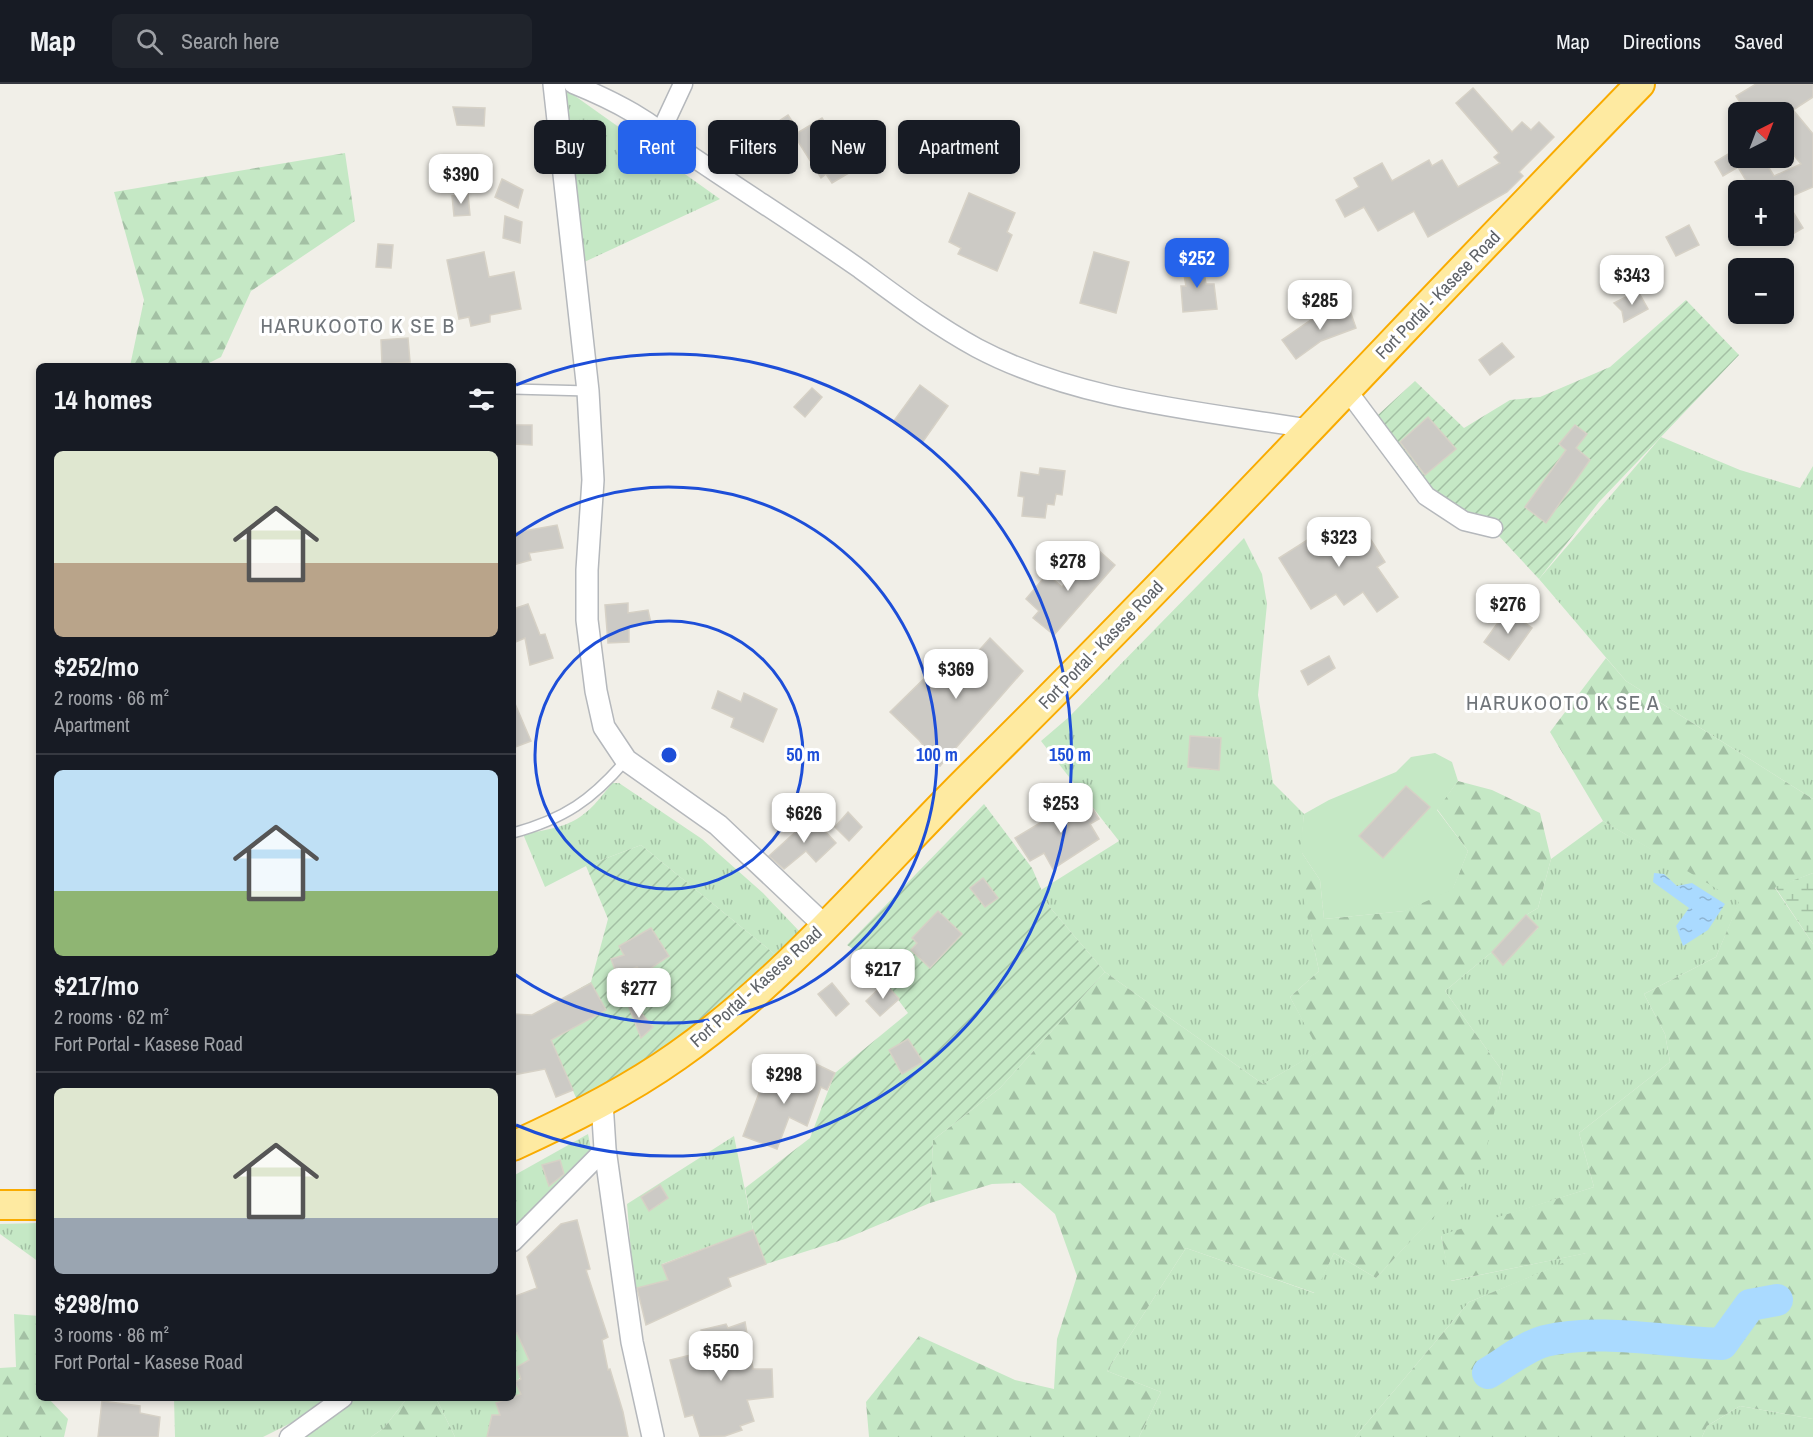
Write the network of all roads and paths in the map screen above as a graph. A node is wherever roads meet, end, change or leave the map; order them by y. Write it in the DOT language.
graph roads {
  1 [pos="554,84"];
  2 [pos="573,84"];
  3 [pos="682,84"];
  4 [pos="1640,84"];
  5 [pos="646,120"];
  6 [pos="666,120"];
  7 [pos="696,159"];
  8 [pos="516,389"];
  9 [pos="1347,390"];
  10 [pos="588,391"];
  11 [pos="1311,429"];
  12 [pos="1493,528"];
  13 [pos="626,760"];
  14 [pos="516,832"];
  15 [pos="825,926"];
  16 [pos="602,1102"];
  17 [pos="516,1145"];
  18 [pos="605,1149"];
  19 [pos="0,1205"];
  20 [pos="36,1205"];
  21 [pos="516,1239"];
  22 [pos="339,1401"];
  23 [pos="289,1437"];
  24 [pos="653,1437"];
  1 -- 10 [label="street"];
  2 -- 5 [label="street"];
  3 -- 6 [label="street"];
  4 -- 9 [label="highway, Fort Portal - Kasese Road"];
  7 -- 11 [label="street"];
  8 -- 10 [label="lane"];
  9 -- 11 [label="highway, Fort Portal - Kasese Road"];
  9 -- 12 [label="street"];
  10 -- 13 [label="street"];
  11 -- 15 [label="highway, Fort Portal - Kasese Road"];
  13 -- 14 [label="lane"];
  13 -- 15 [label="street"];
  15 -- 16 [label="highway, Fort Portal - Kasese Road"];
  16 -- 17 [label="highway, Fort Portal - Kasese Road"];
  16 -- 18 [label="street"];
  18 -- 21 [label="street"];
  18 -- 24 [label="street"];
  19 -- 20 [label="highway"];
  22 -- 23 [label="street"];
}
